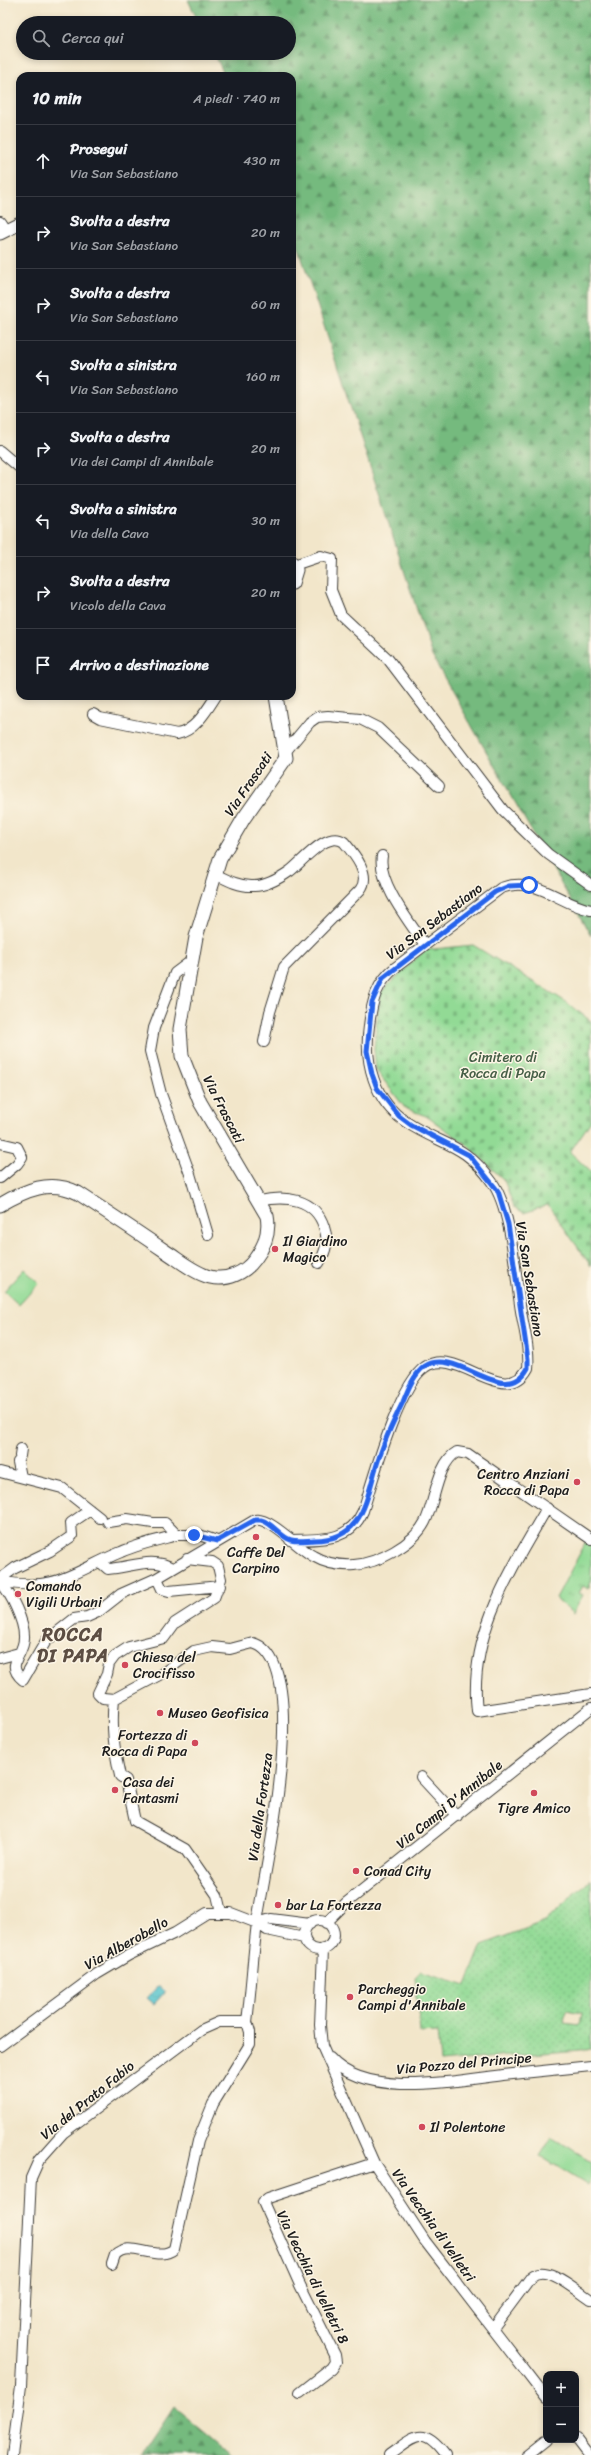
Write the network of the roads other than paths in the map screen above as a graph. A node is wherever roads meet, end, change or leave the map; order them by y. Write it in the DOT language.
graph roads {
  1 [pos="16,224"];
  2 [pos="2,228"];
  3 [pos="0,451"];
  4 [pos="16,465"];
  5 [pos="296,563"];
  6 [pos="213,700"];
  7 [pos="277,700"];
  8 [pos="93,714"];
  9 [pos="286,751"];
  10 [pos="439,786"];
  11 [pos="382,856"];
  12 [pos="216,874"];
  13 [pos="591,885"];
  14 [pos="591,910"];
  15 [pos="425,945"];
  16 [pos="191,961"];
  17 [pos="264,1042"];
  18 [pos="0,1143"];
  19 [pos="0,1178"];
  20 [pos="259,1201"];
  21 [pos="0,1206"];
  22 [pos="208,1235"];
  23 [pos="319,1263"];
  24 [pos="20,1456"];
  25 [pos="0,1472"];
  26 [pos="21,1477"];
  27 [pos="547,1508"];
  28 [pos="90,1510"];
  29 [pos="177,1535"];
  30 [pos="591,1539"];
  31 [pos="290,1540"];
  32 [pos="217,1541"];
  33 [pos="187,1559"];
  34 [pos="100,1562"];
  35 [pos="172,1568"];
  36 [pos="156,1578"];
  37 [pos="0,1580"];
  38 [pos="220,1586"];
  39 [pos="19,1653"];
  40 [pos="0,1658"];
  41 [pos="591,1694"];
  42 [pos="112,1699"];
  43 [pos="591,1708"];
  44 [pos="422,1777"];
  45 [pos="457,1816"];
  46 [pos="221,1912"];
  47 [pos="257,1923"];
  48 [pos="326,1923"];
  49 [pos="310,1924"];
  50 [pos="304,1938"];
  51 [pos="323,1949"];
  52 [pos="247,2022"];
  53 [pos="0,2046"];
  54 [pos="324,2052"];
  55 [pos="591,2066"];
  56 [pos="374,2163"];
  57 [pos="112,2264"];
  58 [pos="591,2300"];
  59 [pos="493,2328"];
  60 [pos="300,2393"];
  61 [pos="543,2394"];
  62 [pos="543,2442"];
  63 [pos="579,2442"];
  64 [pos="12,2455"];
  65 [pos="389,2455"];
  66 [pos="445,2455"];
  67 [pos="527,2455"];
  68 [pos="589,2455"];
  1 -- 2 [label="main road"];
  3 -- 4 [label="street"];
  5 -- 13 [label="street"];
  6 -- 8 [label="street"];
  7 -- 9 [label="main road, Via Frascati"];
  9 -- 10 [label="street"];
  9 -- 12 [label="main road, Via Frascati"];
  11 -- 15 [label="street"];
  12 -- 16 [label="main road, Via Frascati"];
  12 -- 17 [label="street"];
  14 -- 15 [label="street, Via San Sebastiano"];
  15 -- 31 [label="street, Via San Sebastiano"];
  16 -- 20 [label="main road, Via Frascati"];
  16 -- 22 [label="street"];
  18 -- 19 [label="street"];
  20 -- 21 [label="main road, Via Frascati"];
  20 -- 23 [label="street"];
  24 -- 26 [label="street"];
  25 -- 26 [label="street"];
  26 -- 28 [label="street"];
  27 -- 30 [label="street"];
  27 -- 31 [label="street"];
  27 -- 41 [label="street"];
  28 -- 29 [label="street"];
  28 -- 37 [label="street"];
  29 -- 32 [label="street"];
  29 -- 34 [label="street"];
  31 -- 32 [label="street"];
  32 -- 33 [label="street"];
  33 -- 35 [label="street"];
  33 -- 38 [label="street"];
  34 -- 35 [label="street"];
  34 -- 37 [label="street"];
  35 -- 36 [label="street"];
  36 -- 38 [label="street"];
  36 -- 39 [label="street"];
  37 -- 39 [label="street"];
  38 -- 42 [label="street"];
  39 -- 40 [label="street"];
  42 -- 46 [label="street"];
  42 -- 47 [label="street, Via della Fortezza"];
  43 -- 45 [label="street, Via Campi D'Annibale"];
  44 -- 45 [label="street"];
  45 -- 48 [label="street, Via Campi D'Annibale"];
  46 -- 47 [label="street, Via Alberobello"];
  46 -- 53 [label="street, Via Alberobello"];
  47 -- 49 [label="street"];
  47 -- 50 [label="street, Via Alberobello"];
  47 -- 52 [label="street, Via della Fortezza"];
  48 -- 49 [label="street"];
  48 -- 51 [label="street"];
  49 -- 50 [label="street"];
  50 -- 51 [label="street"];
  51 -- 54 [label="street, Via Vecchia di Velletri"];
  52 -- 57 [label="street, Via della Fortezza"];
  52 -- 64 [label="street, Via del Prato Fabio"];
  54 -- 55 [label="street, Via Pozzo del Principe"];
  54 -- 56 [label="street, Via Vecchia di Velletri"];
  56 -- 59 [label="street, Via Vecchia di Velletri"];
  56 -- 60 [label="street, Via Vecchia di Velletri 8"];
  58 -- 59 [label="street"];
  59 -- 61 [label="street, Via Vecchia di Velletri"];
  62 -- 67 [label="street"];
  63 -- 68 [label="street"];
  65 -- 66 [label="street"];
}
